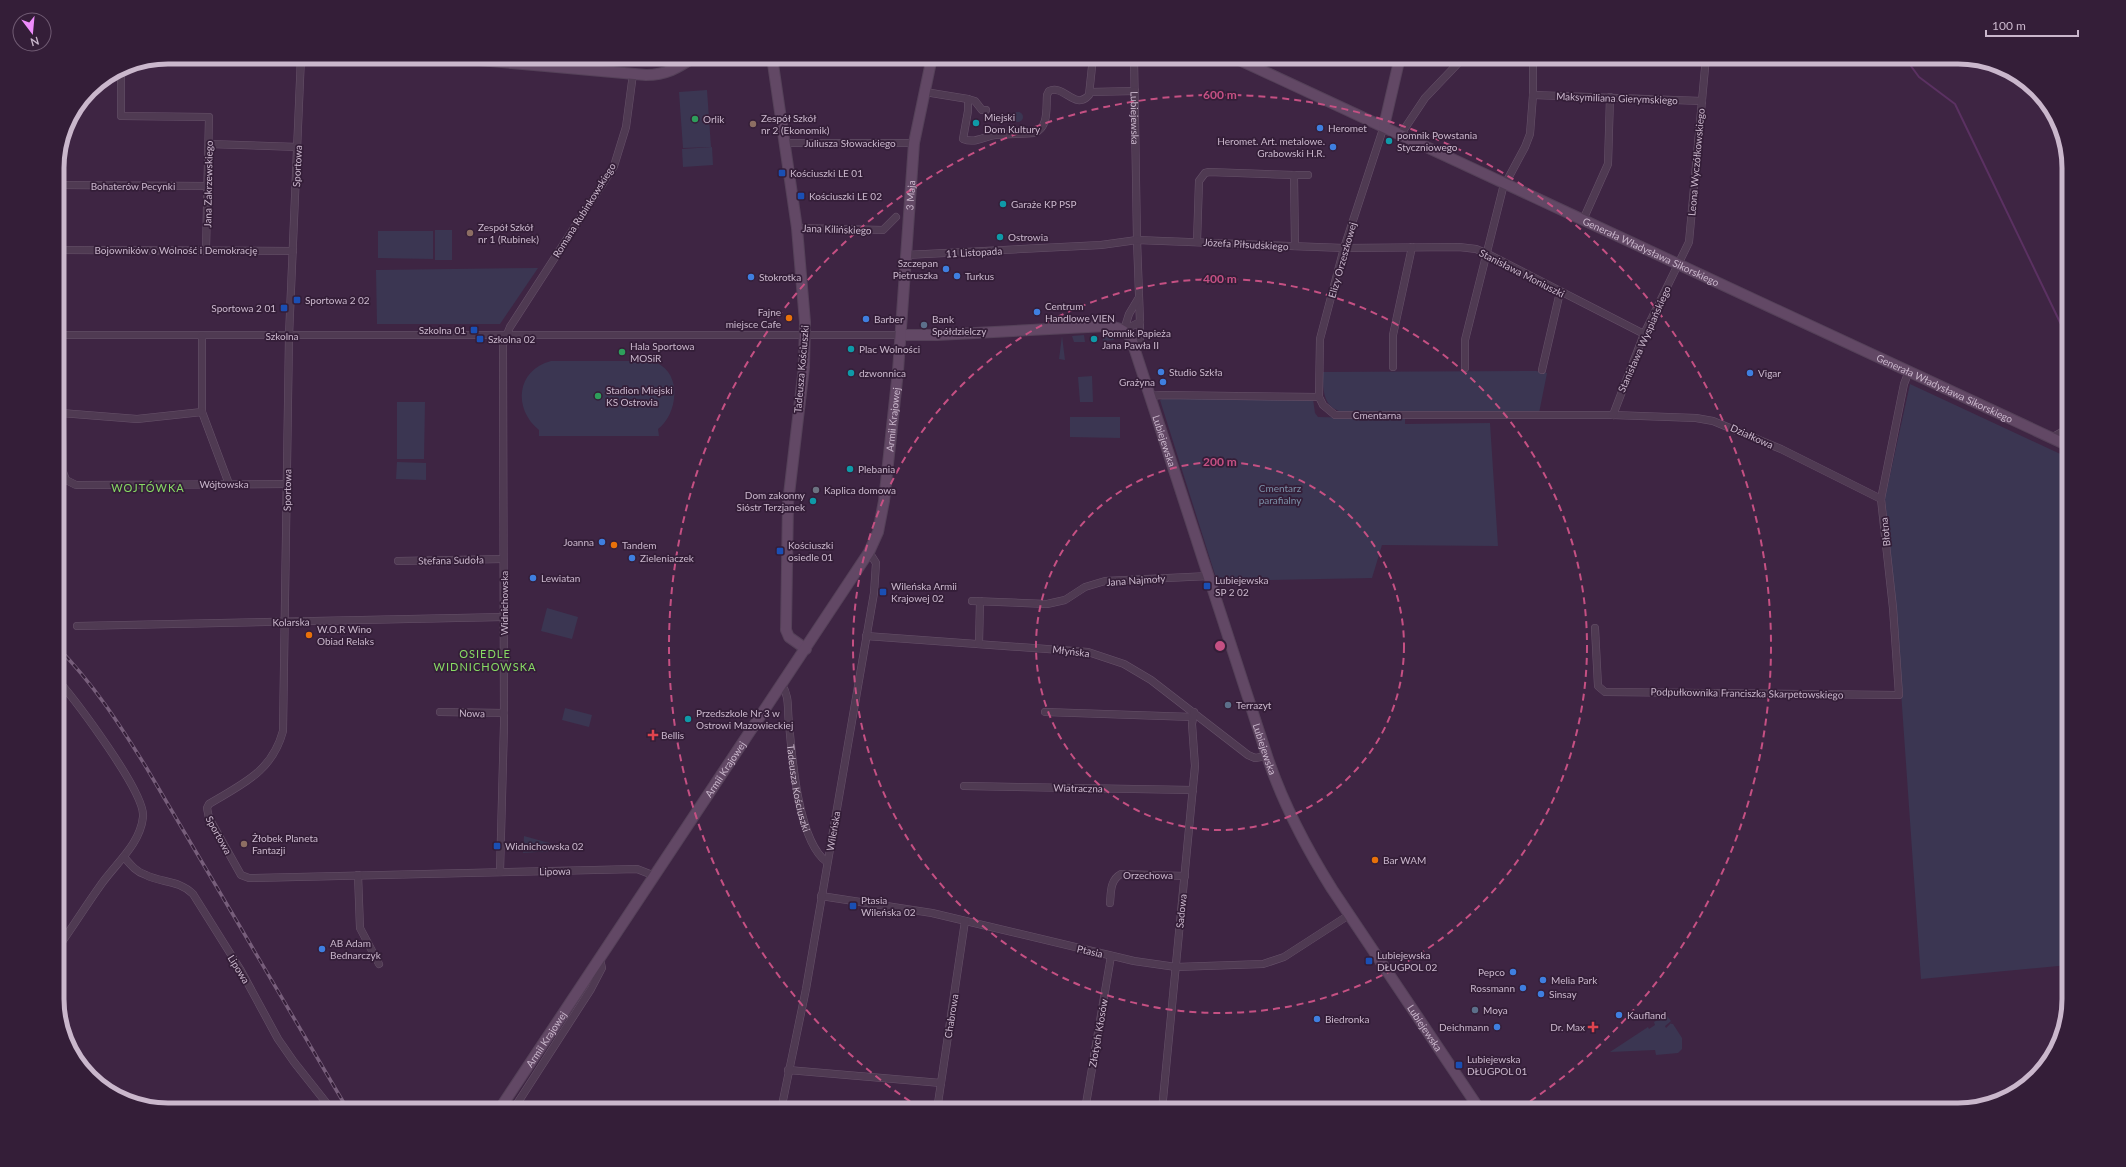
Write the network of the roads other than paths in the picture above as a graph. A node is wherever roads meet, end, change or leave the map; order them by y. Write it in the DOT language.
graph roads {
  1 [pos="301,64"];
  2 [pos="552,64"];
  3 [pos="681,64"];
  4 [pos="773,64"];
  5 [pos="931,64"];
  6 [pos="1092,64"];
  7 [pos="1134,64"];
  8 [pos="1253,64"];
  9 [pos="1395,64"];
  10 [pos="1457,64"];
  11 [pos="1533,64"];
  12 [pos="1705,64"];
  13 [pos="633,74"];
  14 [pos="121,76"];
  15 [pos="1135,91"];
  16 [pos="925,92"];
  17 [pos="1090,92"];
  18 [pos="1533,95"];
  19 [pos="1610,97"];
  20 [pos="968,100"];
  21 [pos="1702,101"];
  22 [pos="986,110"];
  23 [pos="1384,126"];
  24 [pos="1401,134"];
  25 [pos="785,143"];
  26 [pos="914,143"];
  27 [pos="209,144"];
  28 [pos="298,147"];
  29 [pos="1294,175"];
  30 [pos="1308,175"];
  31 [pos="1506,184"];
  32 [pos="64,185"];
  33 [pos="207,186"];
  34 [pos="896,218"];
  35 [pos="1583,220"];
  36 [pos="797,228"];
  37 [pos="1137,240"];
  38 [pos="1197,242"];
  39 [pos="1295,246"];
  40 [pos="1412,247"];
  41 [pos="1344,248"];
  42 [pos="64,250"];
  43 [pos="206,250"];
  44 [pos="293,251"];
  45 [pos="1486,254"];
  46 [pos="906,255"];
  47 [pos="1678,264"];
  48 [pos="1560,292"];
  49 [pos="1138,299"];
  50 [pos="1140,322"];
  51 [pos="1124,330"];
  52 [pos="1644,334"];
  53 [pos="64,335"];
  54 [pos="506,335"];
  55 [pos="806,335"];
  56 [pos="901,335"];
  57 [pos="202,336"];
  58 [pos="289,336"];
  59 [pos="1136,346"];
  60 [pos="1393,367"];
  61 [pos="1464,368"];
  62 [pos="1542,370"];
  63 [pos="1909,371"];
  64 [pos="1150,396"];
  65 [pos="1319,397"];
  66 [pos="202,412"];
  67 [pos="64,413"];
  68 [pos="1613,415"];
  69 [pos="2062,430"];
  70 [pos="2050,438"];
  71 [pos="2062,443"];
  72 [pos="64,475"];
  73 [pos="229,484"];
  74 [pos="287,484"];
  75 [pos="1881,498"];
  76 [pos="869,552"];
  77 [pos="503,559"];
  78 [pos="398,561"];
  79 [pos="1209,576"];
  80 [pos="972,601"];
  81 [pos="980,601"];
  82 [pos="504,617"];
  83 [pos="285,622"];
  84 [pos="77,626"];
  85 [pos="1594,628"];
  86 [pos="866,636"];
  87 [pos="979,644"];
  88 [pos="806,649"];
  89 [pos="782,685"];
  90 [pos="64,687"];
  91 [pos="1899,695"];
  92 [pos="440,712"];
  93 [pos="1045,712"];
  94 [pos="504,713"];
  95 [pos="1193,714"];
  96 [pos="1267,756"];
  97 [pos="964,786"];
  98 [pos="1193,790"];
  99 [pos="124,857"];
  100 [pos="827,862"];
  101 [pos="500,872"];
  102 [pos="358,876"];
  103 [pos="655,876"];
  104 [pos="1185,876"];
  105 [pos="244,877"];
  106 [pos="821,896"];
  107 [pos="1110,903"];
  108 [pos="1349,915"];
  109 [pos="965,921"];
  110 [pos="64,939"];
  111 [pos="1111,956"];
  112 [pos="600,959"];
  113 [pos="380,964"];
  114 [pos="1176,967"];
  115 [pos="788,1070"];
  116 [pos="941,1083"];
  117 [pos="327,1103"];
  118 [pos="504,1103"];
  119 [pos="518,1103"];
  120 [pos="782,1103"];
  121 [pos="938,1103"];
  122 [pos="1086,1103"];
  123 [pos="1163,1103"];
  124 [pos="1475,1103"];
  1 -- 28 [label="street, Sportowa"];
  2 -- 13 [label="main road"];
  3 -- 13 [label="main road"];
  4 -- 25 [label="main road, Tadeusza Kościuszki"];
  5 -- 16 [label="main road, 3 Maja"];
  6 -- 17 [label="street"];
  7 -- 15 [label="street, Lubiejewska"];
  8 -- 23 [label="main road, Generała Władysława Sikorskiego"];
  9 -- 23 [label="main road"];
  10 -- 24 [label="street"];
  11 -- 18 [label="street"];
  12 -- 21 [label="street, Leona Wyczółkowskiego"];
  13 -- 54 [label="street, Romana Rubinkowskiego"];
  14 -- 27 [label="street, Jana Zakrzewskiego"];
  15 -- 17 [label="street"];
  15 -- 37 [label="street, Lubiejewska"];
  16 -- 20 [label="street"];
  16 -- 26 [label="main road, 3 Maja"];
  17 -- 20 [label="street"];
  18 -- 19 [label="street, Maksymiliana Gierymskiego"];
  18 -- 31 [label="street"];
  19 -- 21 [label="street, Maksymiliana Gierymskiego"];
  19 -- 35 [label="street"];
  20 -- 22 [label="street"];
  21 -- 47 [label="street, Leona Wyczółkowskiego"];
  23 -- 24 [label="main road, Generała Władysława Sikorskiego"];
  23 -- 41 [label="street, Elizy Orzeszkowej"];
  24 -- 31 [label="main road, Generała Władysława Sikorskiego"];
  25 -- 26 [label="street, Juliusza Słowackiego"];
  25 -- 36 [label="main road, Tadeusza Kościuszki"];
  26 -- 46 [label="main road, 3 Maja"];
  27 -- 28 [label="street"];
  27 -- 33 [label="street, Jana Zakrzewskiego"];
  28 -- 44 [label="street, Sportowa"];
  29 -- 30 [label="street"];
  29 -- 38 [label="street, Józefa Piłsudskiego"];
  29 -- 39 [label="street, Józefa Piłsudskiego"];
  31 -- 35 [label="main road, Generała Władysława Sikorskiego"];
  31 -- 45 [label="street"];
  32 -- 33 [label="street, Bohaterów Pecynki"];
  33 -- 43 [label="street, Jana Zakrzewskiego"];
  34 -- 36 [label="street, Jana Kilińskiego"];
  35 -- 47 [label="main road, Generała Władysława Sikorskiego"];
  36 -- 55 [label="main road, Tadeusza Kościuszki"];
  37 -- 38 [label="street, Józefa Piłsudskiego"];
  37 -- 46 [label="street, 11 Listopada"];
  37 -- 49 [label="street, Lubiejewska"];
  38 -- 39 [label="street, Józefa Piłsudskiego"];
  39 -- 41 [label="street, Józefa Piłsudskiego"];
  40 -- 41 [label="street, Stanisława Moniuszki"];
  40 -- 45 [label="street, Stanisława Moniuszki"];
  40 -- 60 [label="street"];
  41 -- 65 [label="street, Elizy Orzeszkowej"];
  42 -- 43 [label="street, Bojowników o Wolność i Demokrację"];
  43 -- 44 [label="street, Bojowników o Wolność i Demokrację"];
  44 -- 58 [label="street, Sportowa"];
  45 -- 48 [label="street, Stanisława Moniuszki"];
  45 -- 61 [label="street"];
  46 -- 56 [label="main road, 3 Maja"];
  47 -- 52 [label="street, Stanisława Wyspiańskiego"];
  47 -- 63 [label="main road, Generała Władysława Sikorskiego"];
  48 -- 52 [label="street, Stanisława Moniuszki"];
  48 -- 62 [label="street"];
  49 -- 50 [label="street, Lubiejewska"];
  49 -- 51 [label="street"];
  50 -- 51 [label="street"];
  50 -- 59 [label="street, Lubiejewska"];
  51 -- 56 [label="main road"];
  51 -- 59 [label="main road, Lubiejewska"];
  52 -- 68 [label="street, Stanisława Wyspiańskiego"];
  53 -- 57 [label="street, Szkolna"];
  54 -- 55 [label="street, Szkolna"];
  54 -- 58 [label="street, Szkolna"];
  54 -- 77 [label="street, Widnichowska"];
  55 -- 56 [label="street, Szkolna"];
  55 -- 88 [label="main road, Tadeusza Kościuszki"];
  56 -- 76 [label="main road, Armii Krajowej"];
  57 -- 58 [label="street, Szkolna"];
  57 -- 66 [label="street"];
  58 -- 74 [label="street, Sportowa"];
  59 -- 64 [label="main road, Lubiejewska"];
  63 -- 70 [label="main road, Generała Władysława Sikorskiego"];
  63 -- 75 [label="street, Błotna"];
  64 -- 65 [label="street"];
  64 -- 79 [label="main road, Lubiejewska"];
  65 -- 68 [label="street, Cmentarna"];
  66 -- 67 [label="street"];
  66 -- 73 [label="street"];
  68 -- 75 [label="street, Działkowa"];
  69 -- 70 [label="street"];
  70 -- 71 [label="main road, Generała Władysława Sikorskiego"];
  72 -- 73 [label="street, Wójtowska"];
  73 -- 74 [label="street, Wójtowska"];
  74 -- 83 [label="street, Sportowa"];
  75 -- 91 [label="street, Błotna"];
  76 -- 86 [label="street, Wileńska"];
  76 -- 88 [label="main road, Armii Krajowej"];
  77 -- 78 [label="street, Stefana Sudoła"];
  77 -- 82 [label="street, Widnichowska"];
  79 -- 81 [label="street, Jana Najmoły"];
  79 -- 96 [label="main road, Lubiejewska"];
  80 -- 81 [label="street, Jana Najmoły"];
  81 -- 87 [label="street"];
  82 -- 83 [label="street, Kolarska"];
  82 -- 94 [label="street, Widnichowska"];
  83 -- 84 [label="street, Kolarska"];
  83 -- 105 [label="street, Sportowa"];
  85 -- 91 [label="street, Podpułkownika Franciszka Skarpetowskiego"];
  86 -- 87 [label="street, Młyńska"];
  86 -- 100 [label="street, Wileńska"];
  87 -- 95 [label="street, Młyńska"];
  88 -- 89 [label="main road, Armii Krajowej"];
  89 -- 100 [label="street, Tadeusza Kościuszki"];
  89 -- 103 [label="main road, Armii Krajowej"];
  90 -- 99 [label="street"];
  92 -- 94 [label="street, Nowa"];
  93 -- 95 [label="street"];
  94 -- 101 [label="street, Widnichowska"];
  95 -- 96 [label="street, Młyńska"];
  95 -- 98 [label="street, Sadowa"];
  96 -- 108 [label="main road, Lubiejewska"];
  97 -- 98 [label="street, Wiatraczna"];
  98 -- 104 [label="street, Sadowa"];
  99 -- 110 [label="street"];
  99 -- 117 [label="street, Lipowa"];
  100 -- 106 [label="street, Wileńska"];
  101 -- 102 [label="street, Lipowa"];
  101 -- 103 [label="street, Lipowa"];
  102 -- 105 [label="street, Lipowa"];
  102 -- 113 [label="street"];
  103 -- 112 [label="main road, Armii Krajowej"];
  104 -- 107 [label="street, Orzechowa"];
  104 -- 114 [label="street, Sadowa"];
  106 -- 109 [label="street, Ptasia"];
  106 -- 115 [label="street, Wileńska"];
  108 -- 114 [label="street, Ptasia"];
  108 -- 124 [label="main road, Lubiejewska"];
  109 -- 111 [label="street, Ptasia"];
  109 -- 116 [label="street, Chabrowa"];
  111 -- 114 [label="street, Ptasia"];
  111 -- 122 [label="street, Złotych Kłosów"];
  112 -- 118 [label="main road, Armii Krajowej"];
  112 -- 119 [label="street"];
  114 -- 123 [label="street, Sadowa"];
  115 -- 116 [label="street"];
  115 -- 120 [label="street, Wileńska"];
  116 -- 121 [label="street, Chabrowa"];
}
